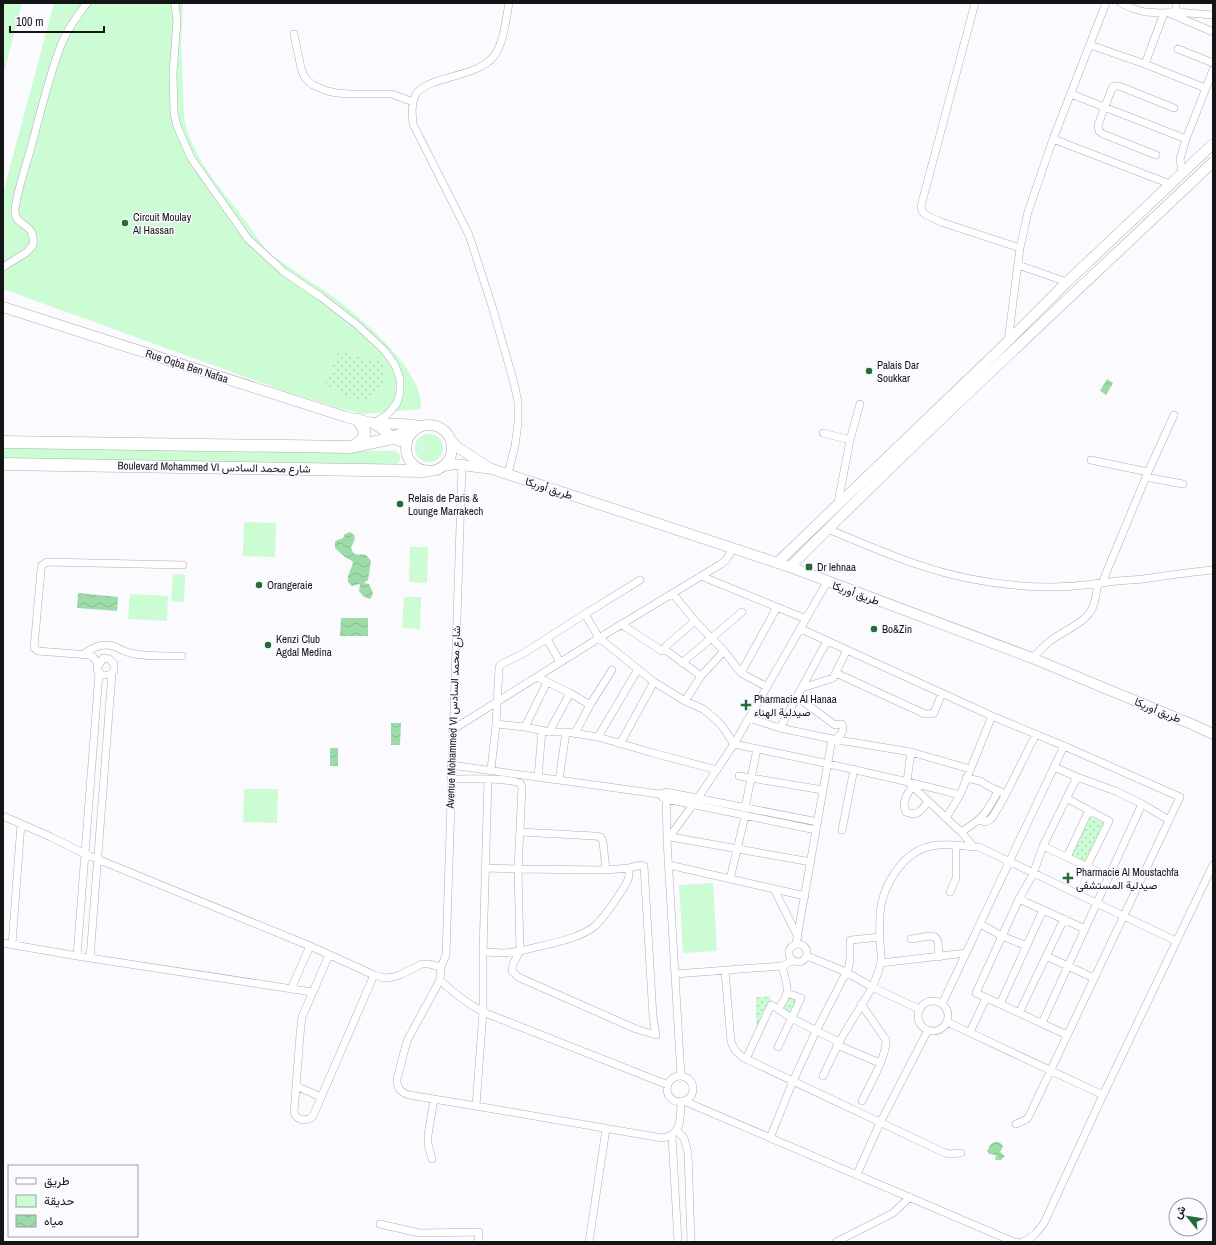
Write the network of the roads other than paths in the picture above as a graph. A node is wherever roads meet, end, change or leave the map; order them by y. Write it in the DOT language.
graph roads {
  1 [pos="87,3"];
  2 [pos="175,3"];
  3 [pos="509,3"];
  4 [pos="975,3"];
  5 [pos="1106,3"];
  6 [pos="1121,3"];
  7 [pos="1176,3"];
  8 [pos="1169,13"];
  9 [pos="1213,16"];
  10 [pos="1213,32"];
  11 [pos="294,34"];
  12 [pos="1090,45"];
  13 [pos="1178,49"];
  14 [pos="1213,63"];
  15 [pos="1145,64"];
  16 [pos="1213,70"];
  17 [pos="1205,88"];
  18 [pos="1071,94"];
  19 [pos="413,102"];
  20 [pos="1105,108"];
  21 [pos="1174,108"];
  22 [pos="1053,139"];
  23 [pos="1186,139"];
  24 [pos="1213,144"];
  25 [pos="1156,155"];
  26 [pos="1213,162"];
  27 [pos="1182,173"];
  28 [pos="1170,184"];
  29 [pos="1020,248"];
  30 [pos="1018,265"];
  31 [pos="3,267"];
  32 [pos="1067,282"];
  33 [pos="3,307"];
  34 [pos="1008,342"];
  35 [pos="1015,350"];
  36 [pos="997,352"];
  37 [pos="1004,360"];
  38 [pos="860,404"];
  39 [pos="1174,415"];
  40 [pos="358,420"];
  41 [pos="372,423"];
  42 [pos="418,428"];
  43 [pos="823,433"];
  44 [pos="394,437"];
  45 [pos="450,438"];
  46 [pos="850,440"];
  47 [pos="3,442"];
  48 [pos="406,446"];
  49 [pos="351,447"];
  50 [pos="1091,460"];
  51 [pos="3,464"];
  52 [pos="462,465"];
  53 [pos="443,466"];
  54 [pos="492,469"];
  55 [pos="424,470"];
  56 [pos="508,474"];
  57 [pos="1147,474"];
  58 [pos="1183,484"];
  59 [pos="838,503"];
  60 [pos="828,528"];
  61 [pos="733,548"];
  62 [pos="777,563"];
  63 [pos="183,565"];
  64 [pos="790,567"];
  65 [pos="1213,570"];
  66 [pos="701,576"];
  67 [pos="640,580"];
  68 [pos="828,582"];
  69 [pos="1100,583"];
  70 [pos="673,594"];
  71 [pos="776,607"];
  72 [pos="742,612"];
  73 [pos="585,614"];
  74 [pos="806,619"];
  75 [pos="695,621"];
  76 [pos="621,624"];
  77 [pos="801,629"];
  78 [pos="711,637"];
  79 [pos="599,638"];
  80 [pos="547,639"];
  81 [pos="827,641"];
  82 [pos="122,649"];
  83 [pos="847,650"];
  84 [pos="662,651"];
  85 [pos="724,651"];
  86 [pos="84,654"];
  87 [pos="182,656"];
  88 [pos="1032,658"];
  89 [pos="112,661"];
  90 [pos="560,662"];
  91 [pos="682,663"];
  92 [pos="99,665"];
  93 [pos="638,669"];
  94 [pos="612,670"];
  95 [pos="99,673"];
  96 [pos="112,673"];
  97 [pos="741,673"];
  98 [pos="836,673"];
  99 [pos="701,676"];
  100 [pos="537,677"];
  101 [pos="547,682"];
  102 [pos="654,682"];
  103 [pos="767,687"];
  104 [pos="802,688"];
  105 [pos="570,693"];
  106 [pos="942,693"];
  107 [pos="796,698"];
  108 [pos="685,701"];
  109 [pos="497,702"];
  110 [pos="590,705"];
  111 [pos="992,716"];
  112 [pos="749,718"];
  113 [pos="496,724"];
  114 [pos="525,727"];
  115 [pos="780,728"];
  116 [pos="452,730"];
  117 [pos="546,731"];
  118 [pos="566,732"];
  119 [pos="575,733"];
  120 [pos="1036,734"];
  121 [pos="1213,734"];
  122 [pos="598,737"];
  123 [pos="835,739"];
  124 [pos="620,744"];
  125 [pos="734,744"];
  126 [pos="1064,746"];
  127 [pos="757,749"];
  128 [pos="93,751"];
  129 [pos="106,752"];
  130 [pos="911,752"];
  131 [pos="828,763"];
  132 [pos="451,765"];
  133 [pos="1054,766"];
  134 [pos="854,769"];
  135 [pos="970,769"];
  136 [pos="491,770"];
  137 [pos="717,770"];
  138 [pos="739,776"];
  139 [pos="538,777"];
  140 [pos="1077,777"];
  141 [pos="751,778"];
  142 [pos="966,778"];
  143 [pos="451,779"];
  144 [pos="488,779"];
  145 [pos="559,780"];
  146 [pos="910,783"];
  147 [pos="823,790"];
  148 [pos="996,790"];
  149 [pos="1006,794"];
  150 [pos="663,795"];
  151 [pos="960,795"];
  152 [pos="698,798"];
  153 [pos="1066,798"];
  154 [pos="928,801"];
  155 [pos="1142,804"];
  156 [pos="693,805"];
  157 [pos="1089,810"];
  158 [pos="745,812"];
  159 [pos="3,816"];
  160 [pos="946,818"];
  161 [pos="979,820"];
  162 [pos="1169,820"];
  163 [pos="818,822"];
  164 [pos="21,824"];
  165 [pos="816,830"];
  166 [pos="842,830"];
  167 [pos="520,832"];
  168 [pos="961,832"];
  169 [pos="669,838"];
  170 [pos="956,846"];
  171 [pos="1043,846"];
  172 [pos="974,847"];
  173 [pos="737,849"];
  174 [pos="85,854"];
  175 [pos="1068,857"];
  176 [pos="97,859"];
  177 [pos="811,862"];
  178 [pos="1009,862"];
  179 [pos="669,865"];
  180 [pos="1213,865"];
  181 [pos="1087,866"];
  182 [pos="486,868"];
  183 [pos="629,868"];
  184 [pos="518,870"];
  185 [pos="606,870"];
  186 [pos="1033,874"];
  187 [pos="1109,877"];
  188 [pos="730,879"];
  189 [pos="774,889"];
  190 [pos="950,892"];
  191 [pos="805,896"];
  192 [pos="1019,899"];
  193 [pos="1097,903"];
  194 [pos="1043,910"];
  195 [pos="1123,916"];
  196 [pos="1064,919"];
  197 [pos="980,924"];
  198 [pos="1085,929"];
  199 [pos="1002,936"];
  200 [pos="880,937"];
  201 [pos="911,939"];
  202 [pos="797,941"];
  203 [pos="1176,941"];
  204 [pos="3,943"];
  205 [pos="12,944"];
  206 [pos="310,946"];
  207 [pos="1027,946"];
  208 [pos="520,951"];
  209 [pos="483,952"];
  210 [pos="966,953"];
  211 [pos="329,955"];
  212 [pos="77,956"];
  213 [pos="807,956"];
  214 [pos="1046,956"];
  215 [pos="939,957"];
  216 [pos="90,958"];
  217 [pos="792,961"];
  218 [pos="881,963"];
  219 [pos="782,966"];
  220 [pos="1068,966"];
  221 [pos="441,967"];
  222 [pos="725,971"];
  223 [pos="846,972"];
  224 [pos="675,974"];
  225 [pos="374,975"];
  226 [pos="1094,978"];
  227 [pos="440,980"];
  228 [pos="872,987"];
  229 [pos="291,989"];
  230 [pos="312,992"];
  231 [pos="787,992"];
  232 [pos="986,998"];
  233 [pos="861,1004"];
  234 [pos="942,1004"];
  235 [pos="1000,1004"];
  236 [pos="778,1009"];
  237 [pos="919,1010"];
  238 [pos="483,1012"];
  239 [pos="1019,1013"];
  240 [pos="791,1018"];
  241 [pos="947,1022"];
  242 [pos="1042,1023"];
  243 [pos="928,1030"];
  244 [pos="816,1031"];
  245 [pos="970,1032"];
  246 [pos="1067,1035"];
  247 [pos="838,1044"];
  248 [pos="778,1047"];
  249 [pos="746,1059"];
  250 [pos="880,1063"];
  251 [pos="1050,1071"];
  252 [pos="681,1076"];
  253 [pos="823,1076"];
  254 [pos="793,1081"];
  255 [pos="668,1085"];
  256 [pos="296,1086"];
  257 [pos="1103,1095"];
  258 [pos="321,1097"];
  259 [pos="434,1099"];
  260 [pos="682,1101"];
  261 [pos="862,1101"];
  262 [pos="476,1106"];
  263 [pos="880,1123"];
  264 [pos="1016,1124"];
  265 [pos="606,1129"];
  266 [pos="674,1133"];
  267 [pos="770,1138"];
  268 [pos="961,1153"];
  269 [pos="432,1158"];
  270 [pos="857,1174"];
  271 [pos="910,1197"];
  272 [pos="380,1224"];
  273 [pos="478,1242"];
  274 [pos="589,1242"];
  275 [pos="678,1242"];
  276 [pos="691,1242"];
  277 [pos="836,1242"];
  278 [pos="1017,1242"];
  279 [pos="1022,1242"];
  1 -- 31 [label="street"];
  2 -- 41 [label="street"];
  3 -- 19 [label="street"];
  4 -- 29 [label="street"];
  5 -- 12 [label="street"];
  6 -- 8 [label="street"];
  7 -- 8 [label="street"];
  8 -- 9 [label="street"];
  8 -- 10 [label="street"];
  8 -- 15 [label="street"];
  11 -- 19 [label="street"];
  12 -- 15 [label="street"];
  12 -- 18 [label="street"];
  13 -- 14 [label="street"];
  15 -- 17 [label="street"];
  16 -- 17 [label="street"];
  17 -- 23 [label="street"];
  18 -- 20 [label="street"];
  18 -- 22 [label="street"];
  19 -- 56 [label="street"];
  20 -- 21 [label="street"];
  20 -- 23 [label="street"];
  20 -- 25 [label="street"];
  22 -- 28 [label="street"];
  22 -- 29 [label="street"];
  23 -- 27 [label="street"];
  24 -- 27 [label="street"];
  26 -- 35 [label="street"];
  27 -- 28 [label="street"];
  28 -- 32 [label="street"];
  29 -- 30 [label="street"];
  30 -- 32 [label="street"];
  30 -- 34 [label="street"];
  32 -- 34 [label="street"];
  33 -- 40 [label="street, Rue Oqba Ben Nafaa"];
  34 -- 35 [label="street"];
  34 -- 36 [label="street"];
  35 -- 37 [label="street"];
  36 -- 37 [label="street"];
  36 -- 59 [label="street"];
  37 -- 60 [label="street"];
  38 -- 46 [label="street"];
  39 -- 57 [label="street"];
  40 -- 41 [label="street, Rue Oqba Ben Nafaa"];
  40 -- 49 [label="main road"];
  41 -- 42 [label="street, Rue Oqba Ben Nafaa"];
  41 -- 44 [label="street, Rue Oqba Ben Nafaa"];
  42 -- 44 [label="main road, Boulevard Mohammed VI شارع محمد السادس"];
  42 -- 45 [label="street"];
  42 -- 48 [label="street"];
  43 -- 46 [label="street"];
  44 -- 48 [label="street, Rue Oqba Ben Nafaa"];
  44 -- 49 [label="main road, Boulevard Mohammed VI شارع محمد السادس"];
  45 -- 53 [label="street"];
  45 -- 54 [label="street, طريق أوريكا"];
  46 -- 59 [label="street"];
  47 -- 49 [label="main road, Boulevard Mohammed VI شارع محمد السادس"];
  48 -- 55 [label="street"];
  50 -- 57 [label="street"];
  51 -- 55 [label="main road, Boulevard Mohammed VI شارع محمد السادس"];
  52 -- 53 [label="street, طريق أوريكا"];
  52 -- 54 [label="street, طريق أوريكا"];
  52 -- 116 [label="street, Avenue Mohammed VI شارع محمد السادس"];
  53 -- 55 [label="street"];
  54 -- 56 [label="street, طريق أوريكا"];
  56 -- 61 [label="street, طريق أوريكا"];
  57 -- 58 [label="street"];
  57 -- 69 [label="street"];
  59 -- 62 [label="street"];
  60 -- 64 [label="street"];
  60 -- 69 [label="street"];
  61 -- 62 [label="street, طريق أوريكا"];
  61 -- 66 [label="street"];
  62 -- 64 [label="street, طريق أوريكا"];
  63 -- 86 [label="street"];
  64 -- 68 [label="street, طريق أوريكا"];
  65 -- 69 [label="street"];
  66 -- 70 [label="street"];
  66 -- 71 [label="street"];
  67 -- 73 [label="street"];
  68 -- 74 [label="street"];
  68 -- 88 [label="street, طريق أوريكا"];
  69 -- 88 [label="street"];
  70 -- 75 [label="street"];
  70 -- 76 [label="street"];
  71 -- 74 [label="street"];
  71 -- 97 [label="street"];
  72 -- 78 [label="street"];
  73 -- 79 [label="street"];
  73 -- 80 [label="street"];
  74 -- 77 [label="street"];
  75 -- 78 [label="street"];
  75 -- 84 [label="street"];
  76 -- 79 [label="street"];
  76 -- 84 [label="street"];
  77 -- 81 [label="street"];
  77 -- 103 [label="street"];
  78 -- 85 [label="street"];
  78 -- 91 [label="street"];
  79 -- 90 [label="street"];
  79 -- 93 [label="street"];
  80 -- 90 [label="street"];
  80 -- 109 [label="street"];
  81 -- 83 [label="street"];
  81 -- 104 [label="street"];
  82 -- 86 [label="street"];
  82 -- 87 [label="street"];
  82 -- 89 [label="street"];
  83 -- 98 [label="street"];
  83 -- 106 [label="street"];
  84 -- 91 [label="street"];
  85 -- 97 [label="street"];
  85 -- 99 [label="street"];
  86 -- 92 [label="street"];
  88 -- 121 [label="street, طريق أوريكا"];
  89 -- 92 [label="street"];
  89 -- 96 [label="street"];
  90 -- 100 [label="street"];
  91 -- 99 [label="street"];
  92 -- 95 [label="street"];
  93 -- 102 [label="street"];
  93 -- 122 [label="street"];
  94 -- 110 [label="street"];
  95 -- 96 [label="street"];
  95 -- 128 [label="street"];
  96 -- 129 [label="street"];
  97 -- 103 [label="street"];
  98 -- 104 [label="street"];
  98 -- 106 [label="street"];
  99 -- 108 [label="street"];
  100 -- 101 [label="street"];
  100 -- 109 [label="street"];
  101 -- 105 [label="street"];
  101 -- 114 [label="street"];
  102 -- 108 [label="street"];
  102 -- 124 [label="street"];
  103 -- 112 [label="street"];
  104 -- 107 [label="street"];
  105 -- 110 [label="street"];
  105 -- 117 [label="street"];
  106 -- 111 [label="street"];
  107 -- 115 [label="street"];
  107 -- 123 [label="street"];
  108 -- 125 [label="street"];
  109 -- 113 [label="street"];
  109 -- 116 [label="street"];
  110 -- 119 [label="street"];
  111 -- 120 [label="street"];
  111 -- 135 [label="street"];
  112 -- 115 [label="street"];
  112 -- 125 [label="street"];
  113 -- 114 [label="street"];
  113 -- 136 [label="street"];
  114 -- 117 [label="street"];
  115 -- 123 [label="street"];
  116 -- 132 [label="street, Avenue Mohammed VI شارع محمد السادس"];
  117 -- 118 [label="street"];
  117 -- 139 [label="street"];
  118 -- 119 [label="street"];
  118 -- 145 [label="street"];
  119 -- 122 [label="street"];
  120 -- 126 [label="street"];
  120 -- 149 [label="street"];
  122 -- 124 [label="street"];
  123 -- 130 [label="street"];
  123 -- 131 [label="street"];
  124 -- 137 [label="street"];
  125 -- 127 [label="street"];
  125 -- 137 [label="street"];
  126 -- 133 [label="street"];
  126 -- 162 [label="street"];
  127 -- 131 [label="street"];
  127 -- 141 [label="street"];
  128 -- 129 [label="street"];
  128 -- 174 [label="street"];
  129 -- 176 [label="street"];
  130 -- 135 [label="street"];
  130 -- 146 [label="street"];
  131 -- 134 [label="street"];
  131 -- 147 [label="street"];
  132 -- 136 [label="street"];
  132 -- 143 [label="street, Avenue Mohammed VI شارع محمد السادس"];
  133 -- 140 [label="street"];
  133 -- 178 [label="street"];
  134 -- 146 [label="street"];
  134 -- 166 [label="street"];
  135 -- 142 [label="street"];
  136 -- 139 [label="street"];
  137 -- 152 [label="street"];
  138 -- 141 [label="street"];
  139 -- 145 [label="street"];
  140 -- 153 [label="street"];
  140 -- 155 [label="street"];
  141 -- 147 [label="street"];
  141 -- 158 [label="street"];
  142 -- 148 [label="street"];
  142 -- 151 [label="street"];
  143 -- 144 [label="street"];
  143 -- 221 [label="street, Avenue Mohammed VI شارع محمد السادس"];
  144 -- 167 [label="street"];
  144 -- 182 [label="street"];
  145 -- 150 [label="street"];
  146 -- 151 [label="street"];
  146 -- 154 [label="street"];
  146 -- 154 [label="street"];
  147 -- 163 [label="street"];
  148 -- 149 [label="street"];
  148 -- 161 [label="street"];
  149 -- 161 [label="street"];
  150 -- 152 [label="street"];
  150 -- 156 [label="street"];
  150 -- 169 [label="street"];
  151 -- 160 [label="street"];
  152 -- 156 [label="street"];
  152 -- 158 [label="street"];
  153 -- 157 [label="street"];
  153 -- 171 [label="street"];
  154 -- 160 [label="street"];
  155 -- 162 [label="street"];
  155 -- 187 [label="street"];
  156 -- 158 [label="street"];
  156 -- 169 [label="street"];
  157 -- 175 [label="street"];
  157 -- 181 [label="street"];
  158 -- 163 [label="street"];
  158 -- 165 [label="street"];
  158 -- 173 [label="street"];
  159 -- 164 [label="street"];
  160 -- 168 [label="street"];
  161 -- 168 [label="street"];
  162 -- 195 [label="street"];
  163 -- 165 [label="street"];
  164 -- 174 [label="street"];
  164 -- 205 [label="street"];
  165 -- 177 [label="street"];
  167 -- 184 [label="street"];
  167 -- 185 [label="street"];
  168 -- 172 [label="street"];
  169 -- 173 [label="street"];
  169 -- 179 [label="street"];
  170 -- 172 [label="street"];
  170 -- 190 [label="street"];
  170 -- 200 [label="street"];
  171 -- 175 [label="street"];
  171 -- 186 [label="street"];
  172 -- 178 [label="street"];
  173 -- 177 [label="street"];
  173 -- 188 [label="street"];
  174 -- 176 [label="street"];
  174 -- 212 [label="street"];
  175 -- 181 [label="street"];
  176 -- 206 [label="street"];
  176 -- 216 [label="street"];
  177 -- 191 [label="street"];
  178 -- 186 [label="street"];
  178 -- 197 [label="street"];
  179 -- 188 [label="street"];
  179 -- 224 [label="street"];
  180 -- 203 [label="street"];
  181 -- 187 [label="street"];
  182 -- 184 [label="street"];
  182 -- 209 [label="street"];
  183 -- 185 [label="street"];
  183 -- 208 [label="street"];
  183 -- 208 [label="street"];
  184 -- 185 [label="street"];
  184 -- 208 [label="street"];
  186 -- 192 [label="street"];
  186 -- 193 [label="street"];
  187 -- 193 [label="street"];
  188 -- 189 [label="street"];
  189 -- 191 [label="street"];
  189 -- 202 [label="street"];
  191 -- 202 [label="street"];
  192 -- 194 [label="street"];
  192 -- 199 [label="street"];
  193 -- 195 [label="street"];
  193 -- 198 [label="street"];
  194 -- 196 [label="street"];
  194 -- 207 [label="street"];
  195 -- 203 [label="street"];
  195 -- 226 [label="street"];
  196 -- 198 [label="street"];
  196 -- 214 [label="street"];
  197 -- 199 [label="street"];
  197 -- 210 [label="street"];
  198 -- 220 [label="street"];
  199 -- 207 [label="street"];
  199 -- 232 [label="street"];
  200 -- 218 [label="street"];
  200 -- 223 [label="street"];
  201 -- 215 [label="street"];
  202 -- 213 [label="street"];
  202 -- 217 [label="street"];
  203 -- 257 [label="street"];
  204 -- 205 [label="street"];
  205 -- 212 [label="street"];
  206 -- 211 [label="street"];
  206 -- 229 [label="street"];
  207 -- 235 [label="street"];
  208 -- 209 [label="street"];
  209 -- 238 [label="street"];
  210 -- 215 [label="street"];
  210 -- 234 [label="street"];
  211 -- 225 [label="street"];
  211 -- 230 [label="street"];
  212 -- 216 [label="street"];
  213 -- 217 [label="street"];
  213 -- 223 [label="street"];
  214 -- 220 [label="street"];
  214 -- 239 [label="street"];
  215 -- 218 [label="street"];
  216 -- 229 [label="street"];
  217 -- 219 [label="street"];
  218 -- 228 [label="street"];
  219 -- 222 [label="street"];
  219 -- 231 [label="street"];
  220 -- 226 [label="street"];
  220 -- 242 [label="street"];
  221 -- 225 [label="street"];
  221 -- 227 [label="street, Avenue Mohammed VI شارع محمد السادس"];
  222 -- 224 [label="street"];
  222 -- 249 [label="street"];
  223 -- 228 [label="street"];
  223 -- 244 [label="street"];
  224 -- 252 [label="street"];
  225 -- 258 [label="street"];
  226 -- 246 [label="street"];
  227 -- 238 [label="street"];
  227 -- 259 [label="street"];
  228 -- 233 [label="street"];
  228 -- 237 [label="street"];
  229 -- 230 [label="street"];
  230 -- 256 [label="street"];
  231 -- 236 [label="street"];
  231 -- 240 [label="street"];
  232 -- 235 [label="street"];
  232 -- 245 [label="street"];
  233 -- 247 [label="street"];
  233 -- 250 [label="street"];
  234 -- 237 [label="street"];
  234 -- 241 [label="street"];
  235 -- 239 [label="street"];
  236 -- 240 [label="street"];
  236 -- 249 [label="street"];
  237 -- 243 [label="street"];
  238 -- 255 [label="street"];
  238 -- 262 [label="street"];
  239 -- 242 [label="street"];
  240 -- 244 [label="street"];
  240 -- 248 [label="street"];
  241 -- 243 [label="street"];
  241 -- 245 [label="street"];
  242 -- 246 [label="street"];
  243 -- 263 [label="street"];
  244 -- 247 [label="street"];
  244 -- 254 [label="street"];
  245 -- 251 [label="street"];
  246 -- 251 [label="street"];
  247 -- 250 [label="street"];
  247 -- 253 [label="street"];
  249 -- 254 [label="street"];
  250 -- 261 [label="street"];
  251 -- 257 [label="street"];
  251 -- 264 [label="street"];
  252 -- 255 [label="street"];
  252 -- 260 [label="street"];
  254 -- 263 [label="street"];
  254 -- 267 [label="street"];
  255 -- 260 [label="street"];
  256 -- 258 [label="street"];
  256 -- 258 [label="street"];
  257 -- 279 [label="street"];
  259 -- 262 [label="street"];
  259 -- 269 [label="street"];
  260 -- 266 [label="street"];
  260 -- 267 [label="street"];
  262 -- 265 [label="street"];
  263 -- 268 [label="street"];
  263 -- 270 [label="street"];
  265 -- 266 [label="street"];
  265 -- 274 [label="street"];
  266 -- 275 [label="street"];
  266 -- 276 [label="street"];
  267 -- 270 [label="street"];
  270 -- 271 [label="street"];
  271 -- 277 [label="street"];
  271 -- 278 [label="street"];
  272 -- 273 [label="street"];
}
